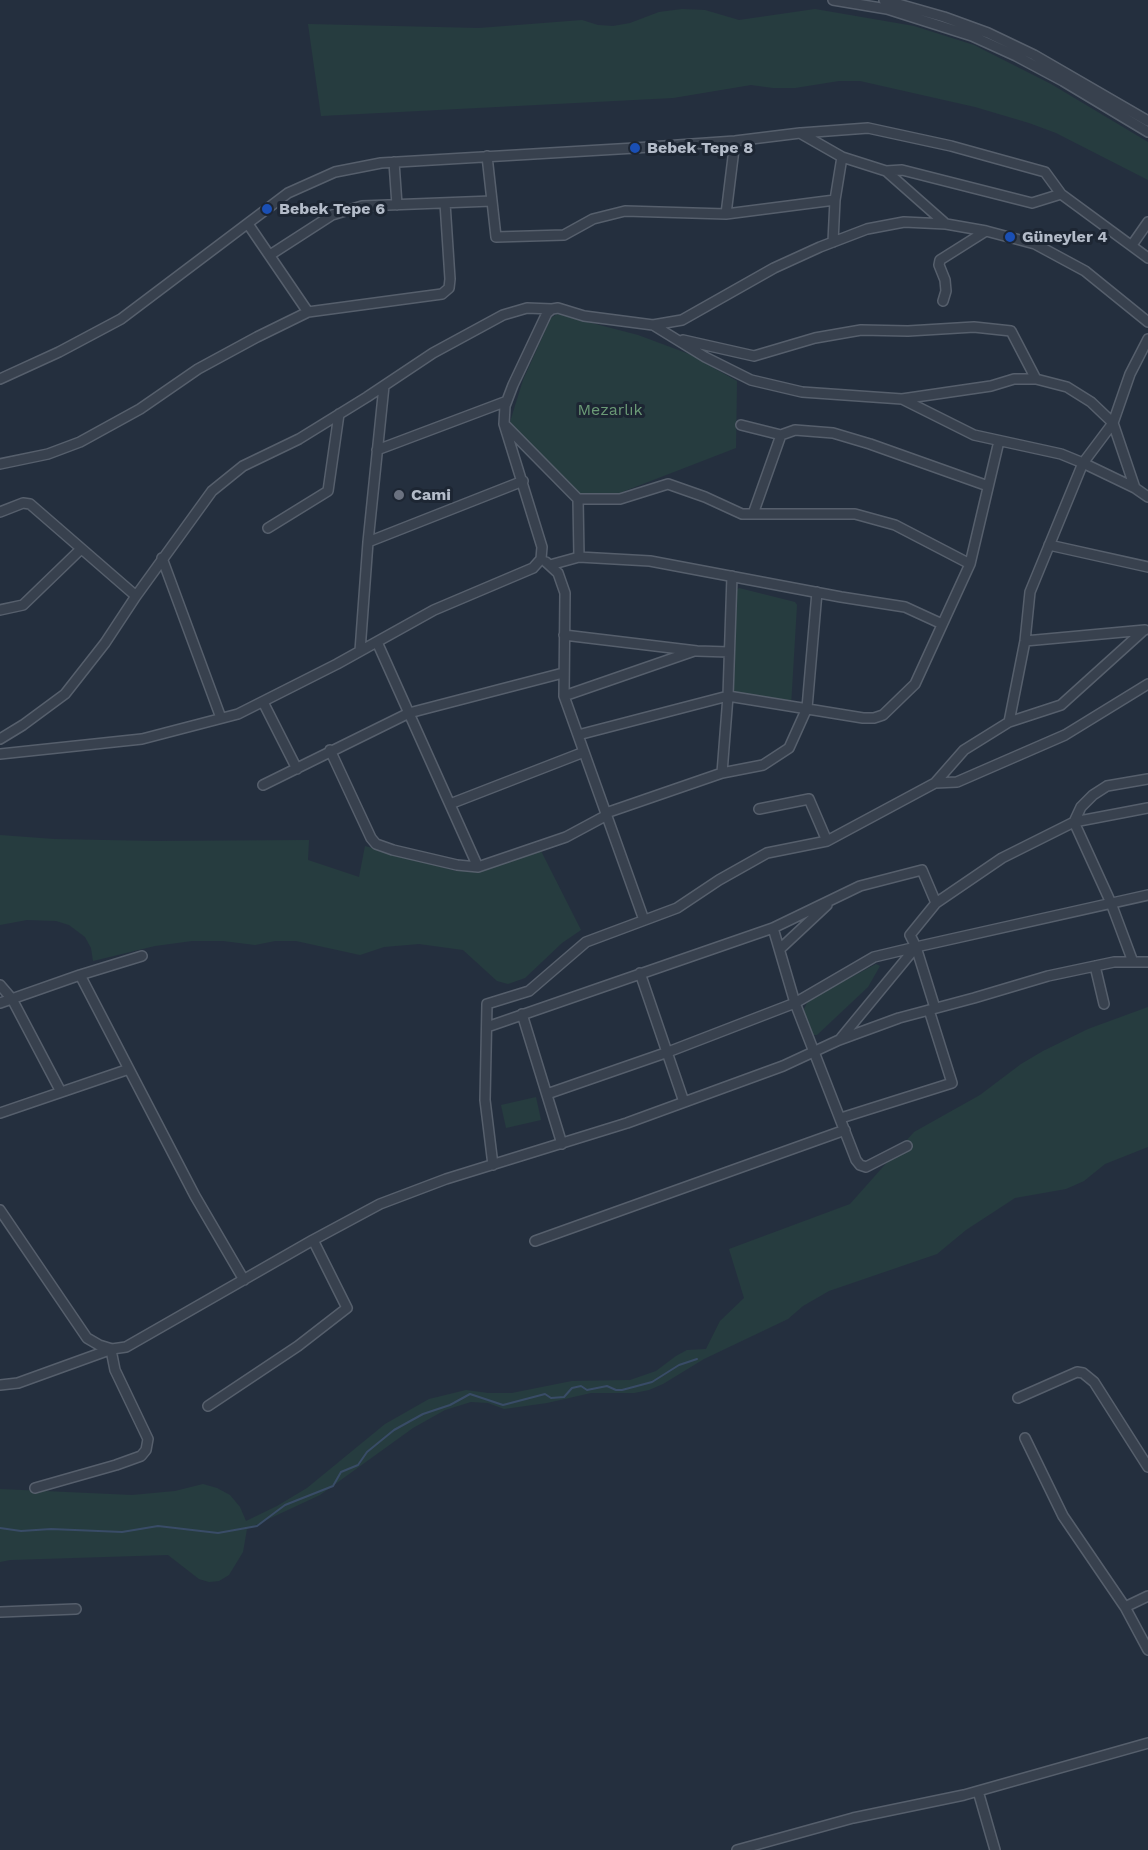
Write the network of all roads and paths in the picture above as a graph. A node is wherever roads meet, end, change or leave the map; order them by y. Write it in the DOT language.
graph roads {
  1 [pos="833,0"];
  2 [pos="884,0"];
  3 [pos="1148,122"];
  4 [pos="1148,132"];
  5 [pos="800,133"];
  6 [pos="735,141"];
  7 [pos="487,156"];
  8 [pos="842,157"];
  9 [pos="394,162"];
  10 [pos="886,171"];
  11 [pos="1061,194"];
  12 [pos="835,200"];
  13 [pos="492,201"];
  14 [pos="445,203"];
  15 [pos="397,205"];
  16 [pos="726,214"];
  17 [pos="1148,222"];
  18 [pos="248,224"];
  19 [pos="946,224"];
  20 [pos="986,231"];
  21 [pos="833,242"];
  22 [pos="1132,245"];
  23 [pos="270,255"];
  24 [pos="1148,258"];
  25 [pos="943,302"];
  26 [pos="552,309"];
  27 [pos="308,312"];
  28 [pos="1148,322"];
  29 [pos="653,325"];
  30 [pos="674,338"];
  31 [pos="1148,339"];
  32 [pos="0,379"];
  33 [pos="1036,379"];
  34 [pos="384,386"];
  35 [pos="902,399"];
  36 [pos="507,401"];
  37 [pos="339,414"];
  38 [pos="1113,423"];
  39 [pos="504,424"];
  40 [pos="741,425"];
  41 [pos="781,435"];
  42 [pos="999,441"];
  43 [pos="377,450"];
  44 [pos="1083,463"];
  45 [pos="0,464"];
  46 [pos="523,481"];
  47 [pos="988,486"];
  48 [pos="1135,488"];
  49 [pos="1148,497"];
  50 [pos="578,499"];
  51 [pos="0,512"];
  52 [pos="753,514"];
  53 [pos="268,528"];
  54 [pos="368,542"];
  55 [pos="1049,545"];
  56 [pos="81,549"];
  57 [pos="579,557"];
  58 [pos="162,558"];
  59 [pos="541,559"];
  60 [pos="970,564"];
  61 [pos="550,565"];
  62 [pos="1148,567"];
  63 [pos="732,576"];
  64 [pos="817,592"];
  65 [pos="136,596"];
  66 [pos="0,610"];
  67 [pos="942,624"];
  68 [pos="1145,630"];
  69 [pos="564,635"];
  70 [pos="1025,641"];
  71 [pos="377,642"];
  72 [pos="360,651"];
  73 [pos="697,651"];
  74 [pos="729,652"];
  75 [pos="563,673"];
  76 [pos="1148,685"];
  77 [pos="564,696"];
  78 [pos="728,696"];
  79 [pos="263,702"];
  80 [pos="807,708"];
  81 [pos="410,713"];
  82 [pos="221,718"];
  83 [pos="1009,722"];
  84 [pos="578,735"];
  85 [pos="0,739"];
  86 [pos="330,750"];
  87 [pos="584,752"];
  88 [pos="0,754"];
  89 [pos="297,768"];
  90 [pos="722,773"];
  91 [pos="1148,779"];
  92 [pos="935,783"];
  93 [pos="263,785"];
  94 [pos="450,804"];
  95 [pos="759,808"];
  96 [pos="1148,808"];
  97 [pos="606,814"];
  98 [pos="1074,822"];
  99 [pos="826,841"];
  100 [pos="478,867"];
  101 [pos="1148,895"];
  102 [pos="836,897"];
  103 [pos="936,903"];
  104 [pos="1111,903"];
  105 [pos="644,920"];
  106 [pos="773,928"];
  107 [pos="916,947"];
  108 [pos="781,948"];
  109 [pos="142,956"];
  110 [pos="1133,962"];
  111 [pos="1148,962"];
  112 [pos="1095,966"];
  113 [pos="640,973"];
  114 [pos="80,975"];
  115 [pos="0,985"];
  116 [pos="12,999"];
  117 [pos="0,1003"];
  118 [pos="795,1003"];
  119 [pos="1104,1004"];
  120 [pos="932,1009"];
  121 [pos="522,1014"];
  122 [pos="487,1027"];
  123 [pos="839,1040"];
  124 [pos="813,1051"];
  125 [pos="668,1052"];
  126 [pos="129,1069"];
  127 [pos="61,1092"];
  128 [pos="547,1094"];
  129 [pos="0,1101"];
  130 [pos="684,1102"];
  131 [pos="4,1112"];
  132 [pos="841,1118"];
  133 [pos="845,1130"];
  134 [pos="562,1144"];
  135 [pos="907,1146"];
  136 [pos="493,1165"];
  137 [pos="0,1210"];
  138 [pos="313,1240"];
  139 [pos="535,1240"];
  140 [pos="244,1280"];
  141 [pos="112,1349"];
  142 [pos="0,1385"];
  143 [pos="1018,1398"];
  144 [pos="208,1406"];
  145 [pos="1025,1438"];
  146 [pos="1148,1467"];
  147 [pos="35,1488"];
  148 [pos="1148,1596"];
  149 [pos="1125,1607"];
  150 [pos="76,1609"];
  151 [pos="0,1612"];
  152 [pos="1148,1650"];
  153 [pos="1148,1743"];
  154 [pos="978,1791"];
  155 [pos="751,1849"];
  156 [pos="737,1850"];
  157 [pos="994,1850"];
  1 -- 4 [label="street"];
  2 -- 3 [label="street"];
  5 -- 6 [label="street"];
  5 -- 8 [label="street"];
  5 -- 11 [label="street"];
  6 -- 7 [label="street"];
  6 -- 16 [label="street"];
  7 -- 9 [label="street"];
  7 -- 13 [label="street"];
  8 -- 10 [label="street"];
  8 -- 12 [label="street"];
  9 -- 15 [label="street"];
  9 -- 18 [label="street"];
  10 -- 11 [label="street"];
  10 -- 19 [label="street"];
  11 -- 22 [label="street"];
  12 -- 16 [label="street"];
  12 -- 21 [label="street"];
  13 -- 14 [label="street"];
  13 -- 16 [label="street"];
  14 -- 15 [label="street"];
  14 -- 27 [label="street"];
  15 -- 23 [label="street"];
  17 -- 22 [label="street"];
  18 -- 23 [label="street"];
  18 -- 32 [label="street"];
  19 -- 20 [label="street"];
  19 -- 21 [label="street"];
  20 -- 25 [label="street"];
  20 -- 28 [label="street"];
  21 -- 29 [label="street"];
  22 -- 24 [label="street"];
  23 -- 27 [label="street"];
  26 -- 29 [label="street"];
  26 -- 34 [label="street"];
  26 -- 36 [label="street"];
  27 -- 45 [label="street"];
  29 -- 30 [label="street"];
  30 -- 33 [label="street"];
  30 -- 35 [label="street"];
  31 -- 38 [label="street"];
  33 -- 35 [label="street"];
  33 -- 38 [label="street"];
  34 -- 37 [label="street"];
  34 -- 43 [label="street"];
  35 -- 42 [label="street"];
  36 -- 39 [label="street"];
  36 -- 43 [label="street"];
  37 -- 53 [label="street"];
  37 -- 58 [label="street"];
  38 -- 44 [label="street"];
  38 -- 48 [label="street"];
  39 -- 46 [label="street"];
  39 -- 50 [label="street"];
  40 -- 41 [label="street"];
  41 -- 47 [label="street"];
  41 -- 52 [label="street"];
  42 -- 44 [label="street"];
  42 -- 47 [label="street"];
  43 -- 54 [label="street"];
  44 -- 48 [label="street"];
  44 -- 55 [label="street"];
  46 -- 54 [label="street"];
  46 -- 59 [label="street"];
  47 -- 60 [label="street"];
  48 -- 49 [label="street"];
  50 -- 52 [label="street"];
  50 -- 57 [label="street"];
  51 -- 56 [label="street"];
  52 -- 60 [label="street"];
  54 -- 72 [label="street"];
  55 -- 62 [label="street"];
  55 -- 70 [label="street"];
  56 -- 65 [label="street"];
  56 -- 66 [label="street"];
  57 -- 61 [label="street"];
  57 -- 63 [label="street"];
  58 -- 65 [label="street"];
  58 -- 82 [label="street"];
  59 -- 61 [label="street"];
  59 -- 71 [label="street"];
  60 -- 67 [label="street"];
  61 -- 69 [label="street"];
  63 -- 64 [label="street"];
  63 -- 74 [label="street"];
  64 -- 67 [label="street"];
  64 -- 80 [label="street"];
  65 -- 85 [label="street"];
  67 -- 80 [label="street"];
  68 -- 70 [label="street"];
  68 -- 83 [label="street"];
  69 -- 73 [label="street"];
  69 -- 75 [label="street"];
  70 -- 83 [label="street"];
  71 -- 72 [label="street"];
  71 -- 81 [label="street"];
  72 -- 79 [label="street"];
  73 -- 74 [label="street"];
  73 -- 77 [label="street"];
  74 -- 78 [label="street"];
  75 -- 77 [label="street"];
  75 -- 81 [label="street"];
  76 -- 92 [label="street"];
  77 -- 84 [label="street"];
  78 -- 80 [label="street"];
  78 -- 84 [label="street"];
  78 -- 90 [label="street"];
  79 -- 82 [label="street"];
  79 -- 89 [label="street"];
  80 -- 90 [label="street"];
  81 -- 86 [label="street"];
  81 -- 94 [label="street"];
  82 -- 88 [label="street"];
  83 -- 92 [label="street"];
  84 -- 87 [label="street"];
  86 -- 89 [label="street"];
  86 -- 100 [label="street"];
  87 -- 94 [label="street"];
  87 -- 97 [label="street"];
  89 -- 93 [label="street"];
  90 -- 97 [label="street"];
  91 -- 98 [label="street"];
  92 -- 99 [label="street"];
  94 -- 100 [label="street"];
  95 -- 99 [label="street"];
  96 -- 98 [label="street"];
  97 -- 100 [label="street"];
  97 -- 105 [label="street"];
  98 -- 103 [label="street"];
  98 -- 104 [label="street"];
  99 -- 105 [label="street"];
  101 -- 104 [label="street"];
  102 -- 103 [label="street"];
  102 -- 106 [label="street"];
  102 -- 108 [label="street"];
  103 -- 107 [label="street"];
  104 -- 107 [label="street"];
  104 -- 110 [label="street"];
  105 -- 122 [label="street"];
  106 -- 108 [label="street"];
  106 -- 113 [label="street"];
  107 -- 118 [label="street"];
  107 -- 120 [label="street"];
  107 -- 123 [label="street"];
  108 -- 118 [label="street"];
  109 -- 114 [label="street"];
  110 -- 111 [label="street"];
  110 -- 112 [label="street"];
  112 -- 119 [label="street"];
  112 -- 120 [label="street"];
  113 -- 121 [label="street"];
  113 -- 125 [label="street"];
  114 -- 116 [label="street"];
  114 -- 126 [label="street"];
  115 -- 116 [label="street"];
  116 -- 117 [label="street"];
  116 -- 127 [label="street"];
  118 -- 124 [label="street"];
  118 -- 125 [label="street"];
  120 -- 123 [label="street"];
  120 -- 132 [label="street"];
  121 -- 122 [label="street"];
  121 -- 128 [label="street"];
  122 -- 136 [label="street"];
  123 -- 124 [label="street"];
  124 -- 130 [label="street"];
  124 -- 132 [label="street"];
  125 -- 128 [label="street"];
  125 -- 130 [label="street"];
  126 -- 127 [label="street"];
  126 -- 140 [label="street"];
  127 -- 131 [label="street"];
  128 -- 134 [label="street"];
  129 -- 131 [label="street"];
  130 -- 134 [label="street"];
  132 -- 133 [label="street"];
  133 -- 135 [label="street"];
  133 -- 139 [label="street"];
  134 -- 136 [label="street"];
  136 -- 138 [label="street"];
  137 -- 141 [label="street"];
  138 -- 140 [label="street"];
  138 -- 144 [label="street"];
  140 -- 141 [label="street"];
  141 -- 142 [label="street"];
  141 -- 147 [label="street"];
  143 -- 146 [label="street"];
  145 -- 149 [label="street"];
  148 -- 149 [label="street"];
  149 -- 152 [label="street"];
  150 -- 151 [label="street"];
  153 -- 154 [label="street"];
  154 -- 155 [label="street"];
  154 -- 157 [label="street"];
  155 -- 156 [label="street"];
}
